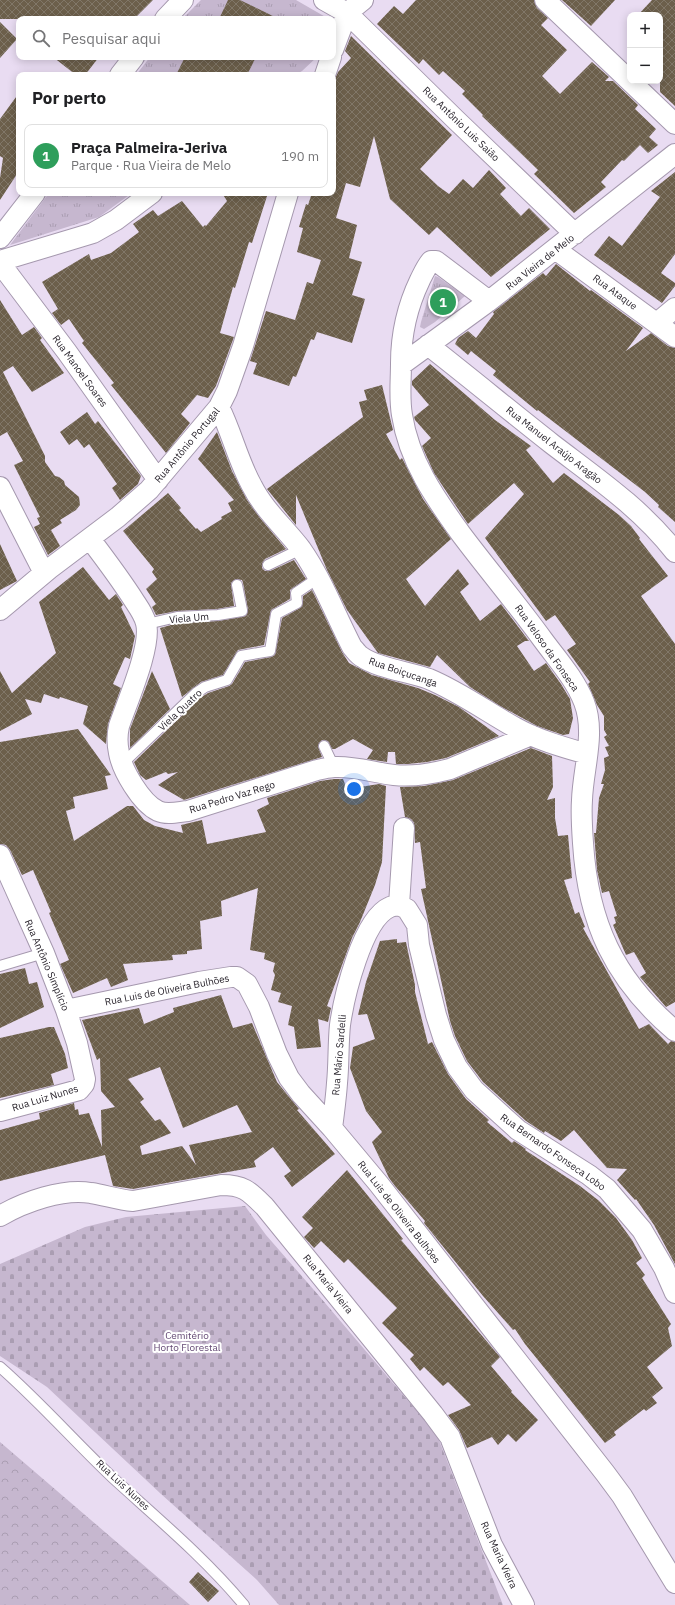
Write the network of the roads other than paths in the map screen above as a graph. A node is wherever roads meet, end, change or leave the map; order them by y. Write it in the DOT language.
graph roads {
  1 [pos="183,0"];
  2 [pos="324,0"];
  3 [pos="363,0"];
  4 [pos="545,0"];
  5 [pos="347,13"];
  6 [pos="169,16"];
  7 [pos="336,40"];
  8 [pos="132,60"];
  9 [pos="122,72"];
  10 [pos="675,124"];
  11 [pos="675,154"];
  12 [pos="33,196"];
  13 [pos="148,196"];
  14 [pos="287,196"];
  15 [pos="575,234"];
  16 [pos="0,238"];
  17 [pos="555,249"];
  18 [pos="0,262"];
  19 [pos="490,301"];
  20 [pos="675,308"];
  21 [pos="657,322"];
  22 [pos="675,337"];
  23 [pos="428,345"];
  24 [pos="401,365"];
  25 [pos="219,407"];
  26 [pos="158,480"];
  27 [pos="0,487"];
  28 [pos="90,539"];
  29 [pos="301,549"];
  30 [pos="675,552"];
  31 [pos="268,565"];
  32 [pos="44,573"];
  33 [pos="318,578"];
  34 [pos="236,585"];
  35 [pos="0,610"];
  36 [pos="147,624"];
  37 [pos="531,735"];
  38 [pos="324,746"];
  39 [pos="587,754"];
  40 [pos="122,764"];
  41 [pos="334,767"];
  42 [pos="404,828"];
  43 [pos="0,855"];
  44 [pos="399,905"];
  45 [pos="44,954"];
  46 [pos="0,966"];
  47 [pos="66,1010"];
  48 [pos="675,1031"];
  49 [pos="85,1079"];
  50 [pos="0,1111"];
  51 [pos="332,1128"];
  52 [pos="0,1216"];
  53 [pos="675,1294"];
  54 [pos="0,1367"];
  55 [pos="675,1583"];
  56 [pos="244,1605"];
  57 [pos="524,1605"];
  1 -- 6 [label="street"];
  2 -- 5 [label="street, Rua Antônio Luis Saião"];
  3 -- 5 [label="street"];
  4 -- 10 [label="street"];
  5 -- 7 [label="street"];
  5 -- 15 [label="street, Rua Antônio Luis Saião"];
  8 -- 9 [label="street"];
  11 -- 15 [label="street, Rua Vieira de Melo"];
  12 -- 16 [label="street"];
  13 -- 18 [label="street"];
  14 -- 25 [label="street, Rua Antônio Portugal"];
  15 -- 17 [label="street, Rua Vieira de Melo"];
  17 -- 19 [label="street, Rua Vieira de Melo"];
  17 -- 21 [label="street, Rua Ataque"];
  18 -- 26 [label="street, Rua Manoel Soares"];
  19 -- 23 [label="street, Rua Vieira de Melo"];
  19 -- 24 [label="street, Rua Veloso da Fonseca"];
  20 -- 21 [label="street"];
  21 -- 22 [label="street, Rua Ataque"];
  23 -- 24 [label="street, Rua Vieira de Melo"];
  23 -- 30 [label="street, Rua Manuel Araújo Aragão"];
  24 -- 39 [label="street, Rua Veloso da Fonseca"];
  25 -- 26 [label="street, Rua Antônio Portugal"];
  25 -- 29 [label="street, Rua Boiçucanga"];
  26 -- 28 [label="street, Rua Antônio Portugal"];
  27 -- 32 [label="street"];
  28 -- 32 [label="street, Rua Antônio Portugal"];
  28 -- 36 [label="street"];
  29 -- 31 [label="lane"];
  29 -- 33 [label="street, Rua Boiçucanga"];
  32 -- 35 [label="street, Rua Antônio Portugal"];
  33 -- 37 [label="street, Rua Boiçucanga"];
  33 -- 40 [label="lane, Viela Quatro"];
  34 -- 36 [label="lane, Viela Um"];
  36 -- 40 [label="street, Rua Pedro Vaz Rego"];
  37 -- 39 [label="street, Rua Boiçucanga"];
  37 -- 41 [label="street, Rua Pedro Vaz Rego"];
  38 -- 41 [label="lane"];
  39 -- 48 [label="street, Rua Veloso da Fonseca"];
  40 -- 41 [label="street, Rua Pedro Vaz Rego"];
  42 -- 44 [label="street"];
  43 -- 45 [label="street, Rua Antônio Simplício"];
  44 -- 51 [label="street, Rua Mário Sardelli"];
  44 -- 53 [label="street, Rua Bernardo Fonseca Lobo"];
  45 -- 46 [label="lane"];
  45 -- 47 [label="street, Rua Antônio Simplício"];
  47 -- 49 [label="street, Rua Antônio Simplício"];
  47 -- 51 [label="street, Rua Luis de Oliveira Bulhões"];
  49 -- 50 [label="street, Rua Luiz Nunes"];
  51 -- 55 [label="street, Rua Luis de Oliveira Bulhões"];
  52 -- 57 [label="street, Rua Maria Vieira"];
  54 -- 56 [label="lane, Rua Luis Nunes"];
}
